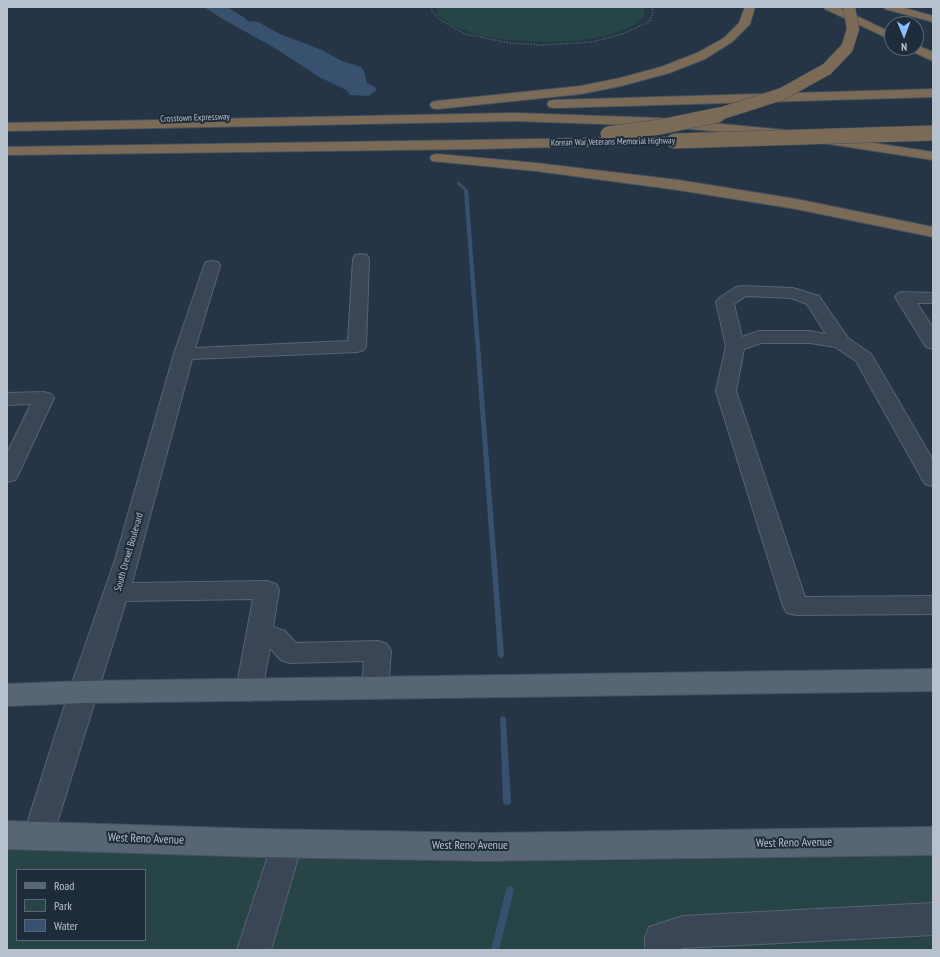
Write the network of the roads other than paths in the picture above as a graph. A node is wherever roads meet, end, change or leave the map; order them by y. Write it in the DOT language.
graph roads {
  1 [pos="750,7"];
  2 [pos="829,7"];
  3 [pos="848,7"];
  4 [pos="888,7"];
  5 [pos="914,7"];
  6 [pos="933,15"];
  7 [pos="933,19"];
  8 [pos="884,33"];
  9 [pos="924,52"];
  10 [pos="933,57"];
  11 [pos="933,93"];
  12 [pos="382,110"];
  13 [pos="7,126"];
  14 [pos="933,133"];
  15 [pos="476,145"];
  16 [pos="292,148"];
  17 [pos="7,151"];
  18 [pos="933,156"];
  19 [pos="933,232"];
  20 [pos="361,259"];
  21 [pos="212,266"];
  22 [pos="933,298"];
  23 [pos="841,342"];
  24 [pos="933,343"];
  25 [pos="735,346"];
  26 [pos="184,354"];
  27 [pos="7,400"];
  28 [pos="7,476"];
  29 [pos="933,479"];
  30 [pos="117,592"];
  31 [pos="933,605"];
  32 [pos="259,634"];
  33 [pos="933,680"];
  34 [pos="375,688"];
  35 [pos="249,690"];
  36 [pos="83,692"];
  37 [pos="7,695"];
  38 [pos="7,835"];
  39 [pos="38,836"];
  40 [pos="933,841"];
  41 [pos="287,844"];
  42 [pos="933,919"];
  43 [pos="254,950"];
  44 [pos="662,950"];
  1 -- 12 [label="highway"];
  2 -- 8 [label="highway"];
  3 -- 15 [label="highway, bridge"];
  4 -- 7 [label="highway"];
  5 -- 6 [label="highway"];
  9 -- 10 [label="highway"];
  11 -- 12 [label="highway"];
  12 -- 13 [label="highway, Crosstown Expressway"];
  13 -- 18 [label="highway"];
  14 -- 15 [label="highway, Korean War Veterans Memorial Highway, bridge"];
  15 -- 16 [label="highway, Korean War Veterans Memorial Highway"];
  16 -- 17 [label="highway"];
  16 -- 19 [label="highway"];
  20 -- 26 [label="street"];
  21 -- 26 [label="street, South Drexel Boulevard"];
  22 -- 24 [label="street"];
  23 -- 25 [label="street"];
  23 -- 25 [label="street"];
  23 -- 29 [label="street"];
  25 -- 31 [label="street"];
  26 -- 30 [label="street, South Drexel Boulevard"];
  27 -- 28 [label="street"];
  30 -- 32 [label="street"];
  30 -- 36 [label="street, South Drexel Boulevard"];
  32 -- 34 [label="street"];
  32 -- 35 [label="street"];
  33 -- 34 [label="main road"];
  34 -- 35 [label="main road"];
  35 -- 36 [label="main road"];
  36 -- 37 [label="main road"];
  36 -- 39 [label="street, South Drexel Boulevard"];
  38 -- 39 [label="main road, West Reno Avenue"];
  39 -- 41 [label="main road, West Reno Avenue"];
  40 -- 41 [label="main road, West Reno Avenue"];
  41 -- 43 [label="street"];
  42 -- 44 [label="street"];
}
